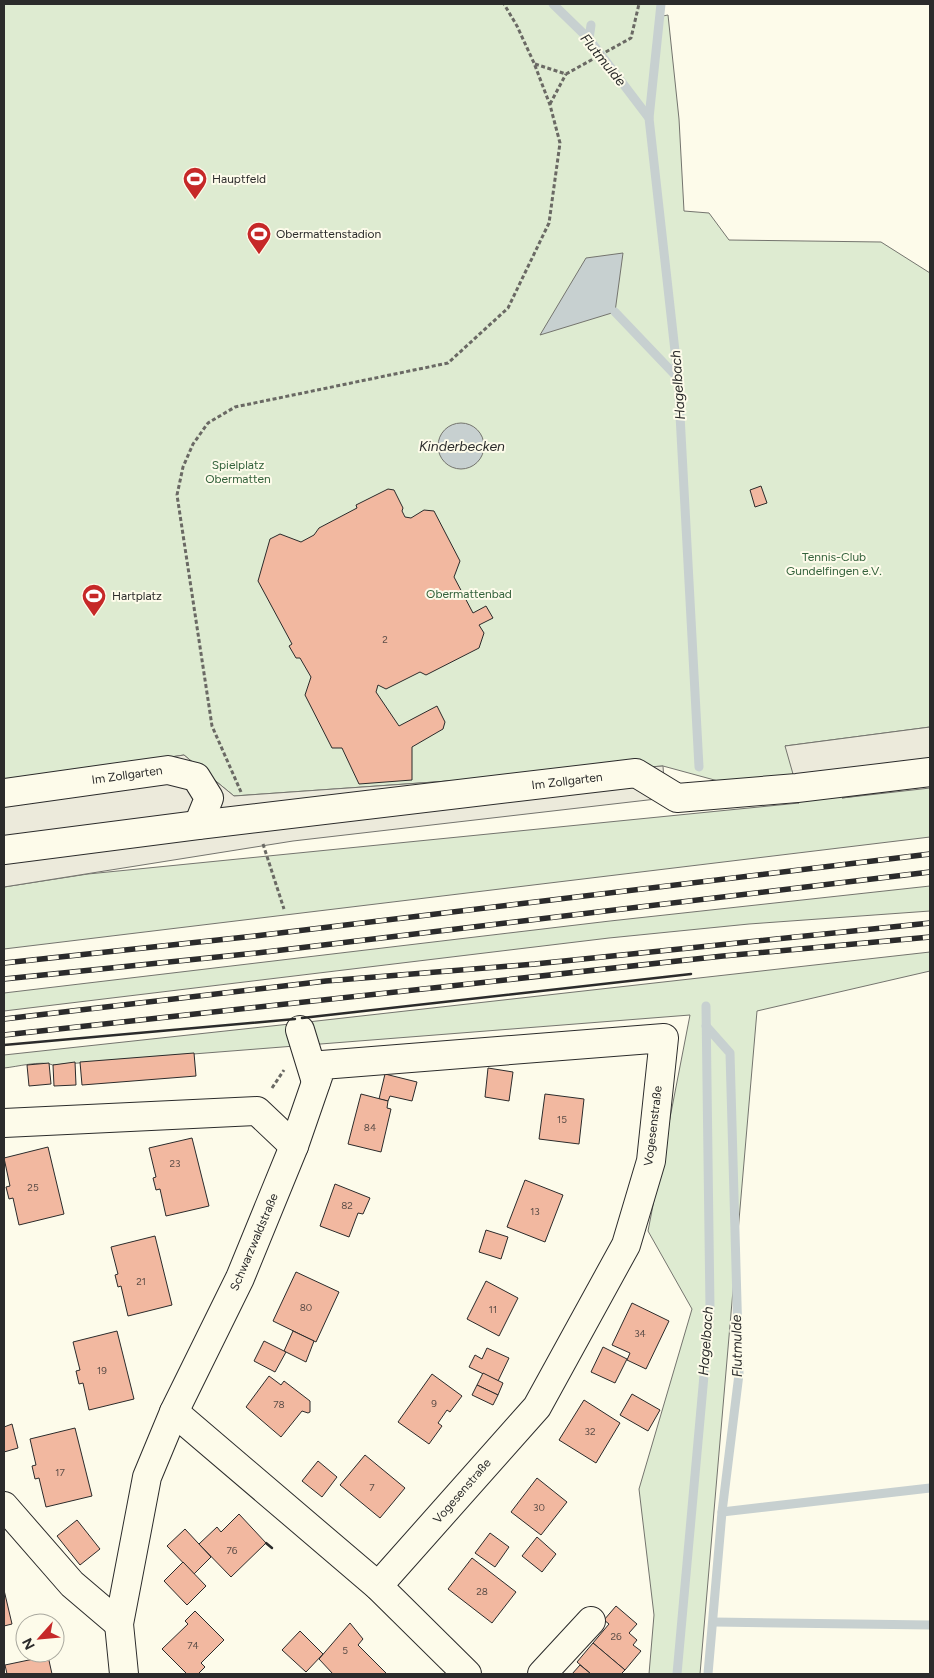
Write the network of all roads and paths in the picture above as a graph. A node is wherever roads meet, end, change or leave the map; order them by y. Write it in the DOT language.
graph roads {
  1 [pos="504,4"];
  2 [pos="639,4"];
  3 [pos="534,63"];
  4 [pos="566,74"];
  5 [pos="550,105"];
  6 [pos="930,772"];
  7 [pos="4,793"];
  8 [pos="253,819"];
  9 [pos="198,825"];
  10 [pos="4,850"];
  11 [pos="284,910"];
  12 [pos="300,1030"];
  13 [pos="316,1082"];
  14 [pos="4,1124"];
  15 [pos="294,1146"];
  16 [pos="174,1412"];
  17 [pos="4,1506"];
  18 [pos="378,1586"];
  19 [pos="591,1622"];
  20 [pos="120,1624"];
  21 [pos="124,1674"];
  22 [pos="467,1674"];
  23 [pos="542,1674"];
  1 -- 3 [label="path"];
  2 -- 4 [label="path"];
  3 -- 4 [label="path"];
  3 -- 5 [label="path"];
  4 -- 5 [label="path"];
  5 -- 8 [label="path"];
  6 -- 8 [label="street, Im Zollgarten"];
  7 -- 9 [label="street, Im Zollgarten"];
  8 -- 9 [label="street, Im Zollgarten"];
  8 -- 11 [label="path"];
  9 -- 10 [label="street, Im Zollgarten"];
  12 -- 13 [label="street"];
  13 -- 15 [label="street, Vogesenstraße"];
  13 -- 18 [label="street, Vogesenstraße"];
  14 -- 15 [label="street"];
  15 -- 16 [label="street, Schwarzwaldstraße"];
  16 -- 18 [label="street"];
  16 -- 20 [label="street, Schwarzwaldstraße"];
  17 -- 20 [label="street"];
  18 -- 22 [label="street"];
  19 -- 23 [label="street"];
  20 -- 21 [label="street, Schwarzwaldstraße"];
}
